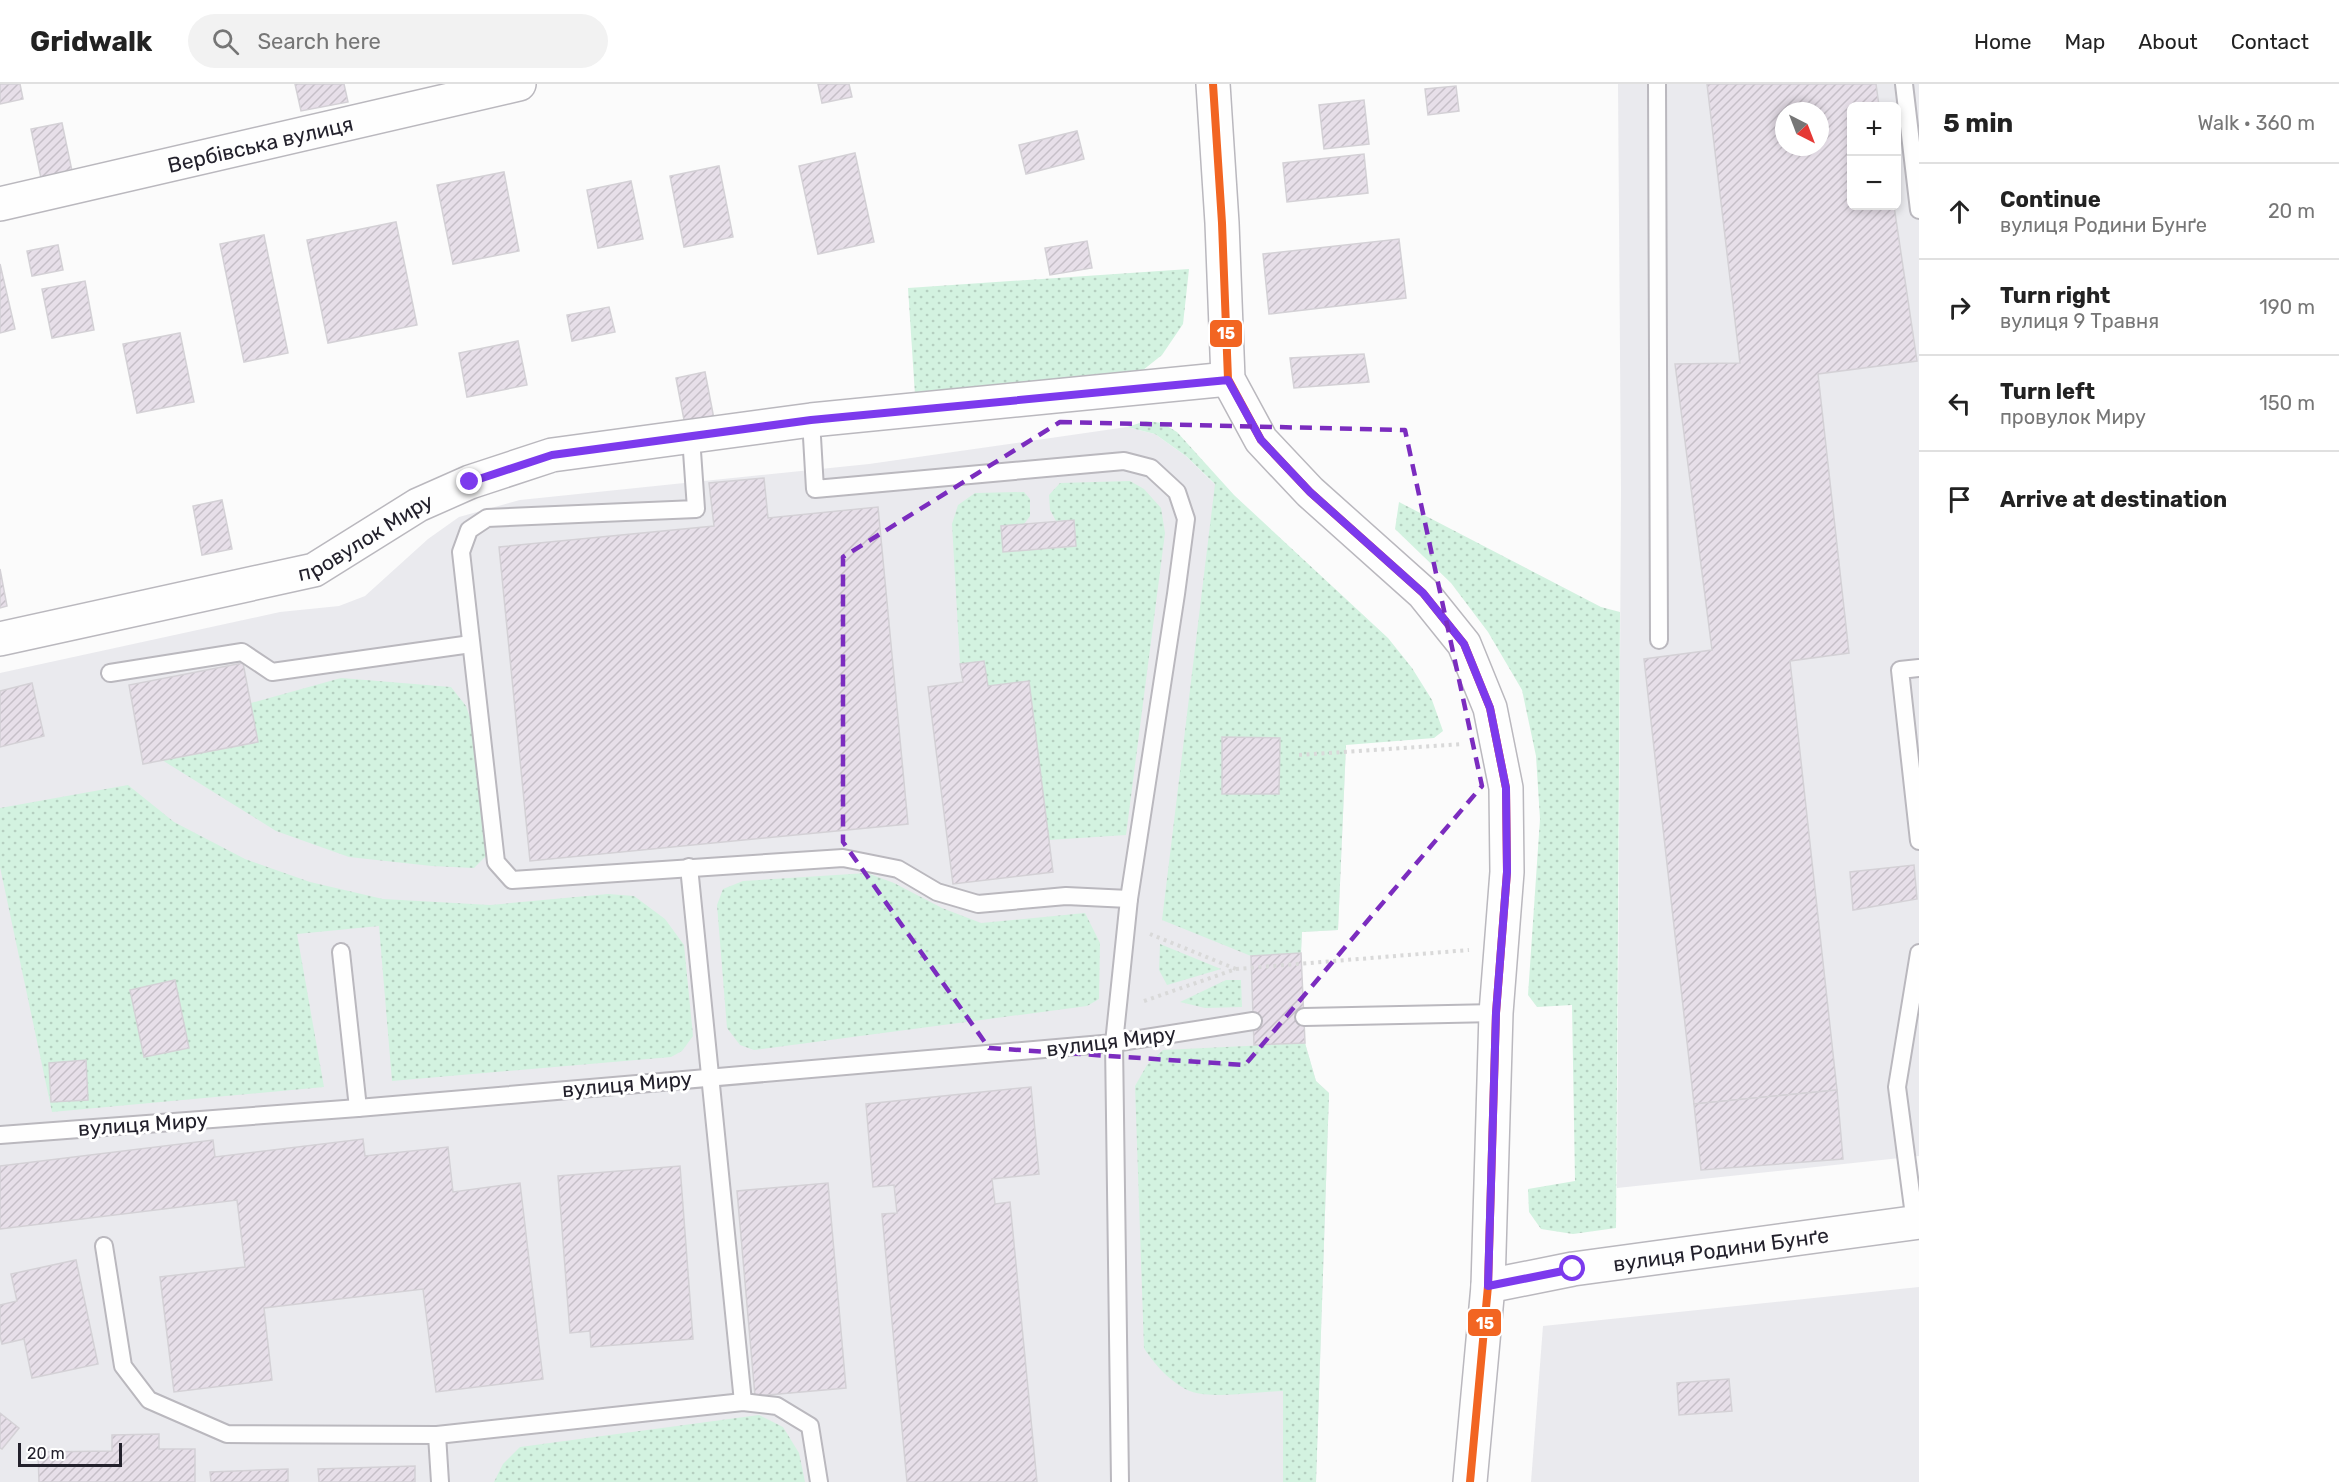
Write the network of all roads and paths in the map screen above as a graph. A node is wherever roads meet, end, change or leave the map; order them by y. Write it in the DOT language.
graph roads {
  1 [pos="519,84"];
  2 [pos="1213,84"];
  3 [pos="1657,84"];
  4 [pos="1904,84"];
  5 [pos="0,204"];
  6 [pos="1919,210"];
  7 [pos="1228,380"];
  8 [pos="811,420"];
  9 [pos="692,437"];
  10 [pos="0,639"];
  11 [pos="1659,639"];
  12 [pos="471,644"];
  13 [pos="1919,668"];
  14 [pos="110,673"];
  15 [pos="1464,744"];
  16 [pos="1299,755"];
  17 [pos="1919,841"];
  18 [pos="688,867"];
  19 [pos="1129,899"];
  20 [pos="1127,924"];
  21 [pos="1475,949"];
  22 [pos="340,952"];
  23 [pos="1919,953"];
  24 [pos="1236,969"];
  25 [pos="1118,1010"];
  26 [pos="1496,1013"];
  27 [pos="1304,1017"];
  28 [pos="1253,1021"];
  29 [pos="1114,1043"];
  30 [pos="710,1077"];
  31 [pos="358,1108"];
  32 [pos="0,1135"];
  33 [pos="1917,1223"];
  34 [pos="104,1246"];
  35 [pos="1488,1286"];
  36 [pos="743,1402"];
  37 [pos="437,1435"];
  38 [pos="441,1482"];
  39 [pos="819,1482"];
  40 [pos="1120,1482"];
  41 [pos="1470,1482"];
  1 -- 5 [label="street, Вербівська вулиця"];
  2 -- 7 [label="street"];
  3 -- 11 [label="lane"];
  4 -- 6 [label="lane"];
  7 -- 8 [label="street, провулок Миру"];
  7 -- 26 [label="street"];
  8 -- 9 [label="street, провулок Миру"];
  8 -- 19 [label="lane"];
  9 -- 10 [label="street, провулок Миру"];
  9 -- 12 [label="lane"];
  12 -- 14 [label="lane"];
  12 -- 18 [label="lane"];
  13 -- 17 [label="lane"];
  15 -- 16 [label="path"];
  18 -- 19 [label="lane"];
  18 -- 30 [label="lane"];
  19 -- 20 [label="lane"];
  20 -- 24 [label="path"];
  20 -- 25 [label="lane"];
  21 -- 24 [label="path"];
  22 -- 31 [label="lane"];
  23 -- 33 [label="lane"];
  24 -- 25 [label="path"];
  25 -- 29 [label="lane"];
  26 -- 27 [label="lane"];
  26 -- 35 [label="street"];
  28 -- 29 [label="lane, вулиця Миру"];
  29 -- 30 [label="lane, вулиця Миру"];
  29 -- 40 [label="lane"];
  30 -- 31 [label="lane, вулиця Миру"];
  30 -- 36 [label="lane"];
  31 -- 32 [label="lane, вулиця Миру"];
  33 -- 35 [label="street, вулиця Родини Бунґе"];
  34 -- 37 [label="lane"];
  35 -- 41 [label="street"];
  36 -- 37 [label="lane"];
  36 -- 39 [label="lane"];
  37 -- 38 [label="lane"];
}
